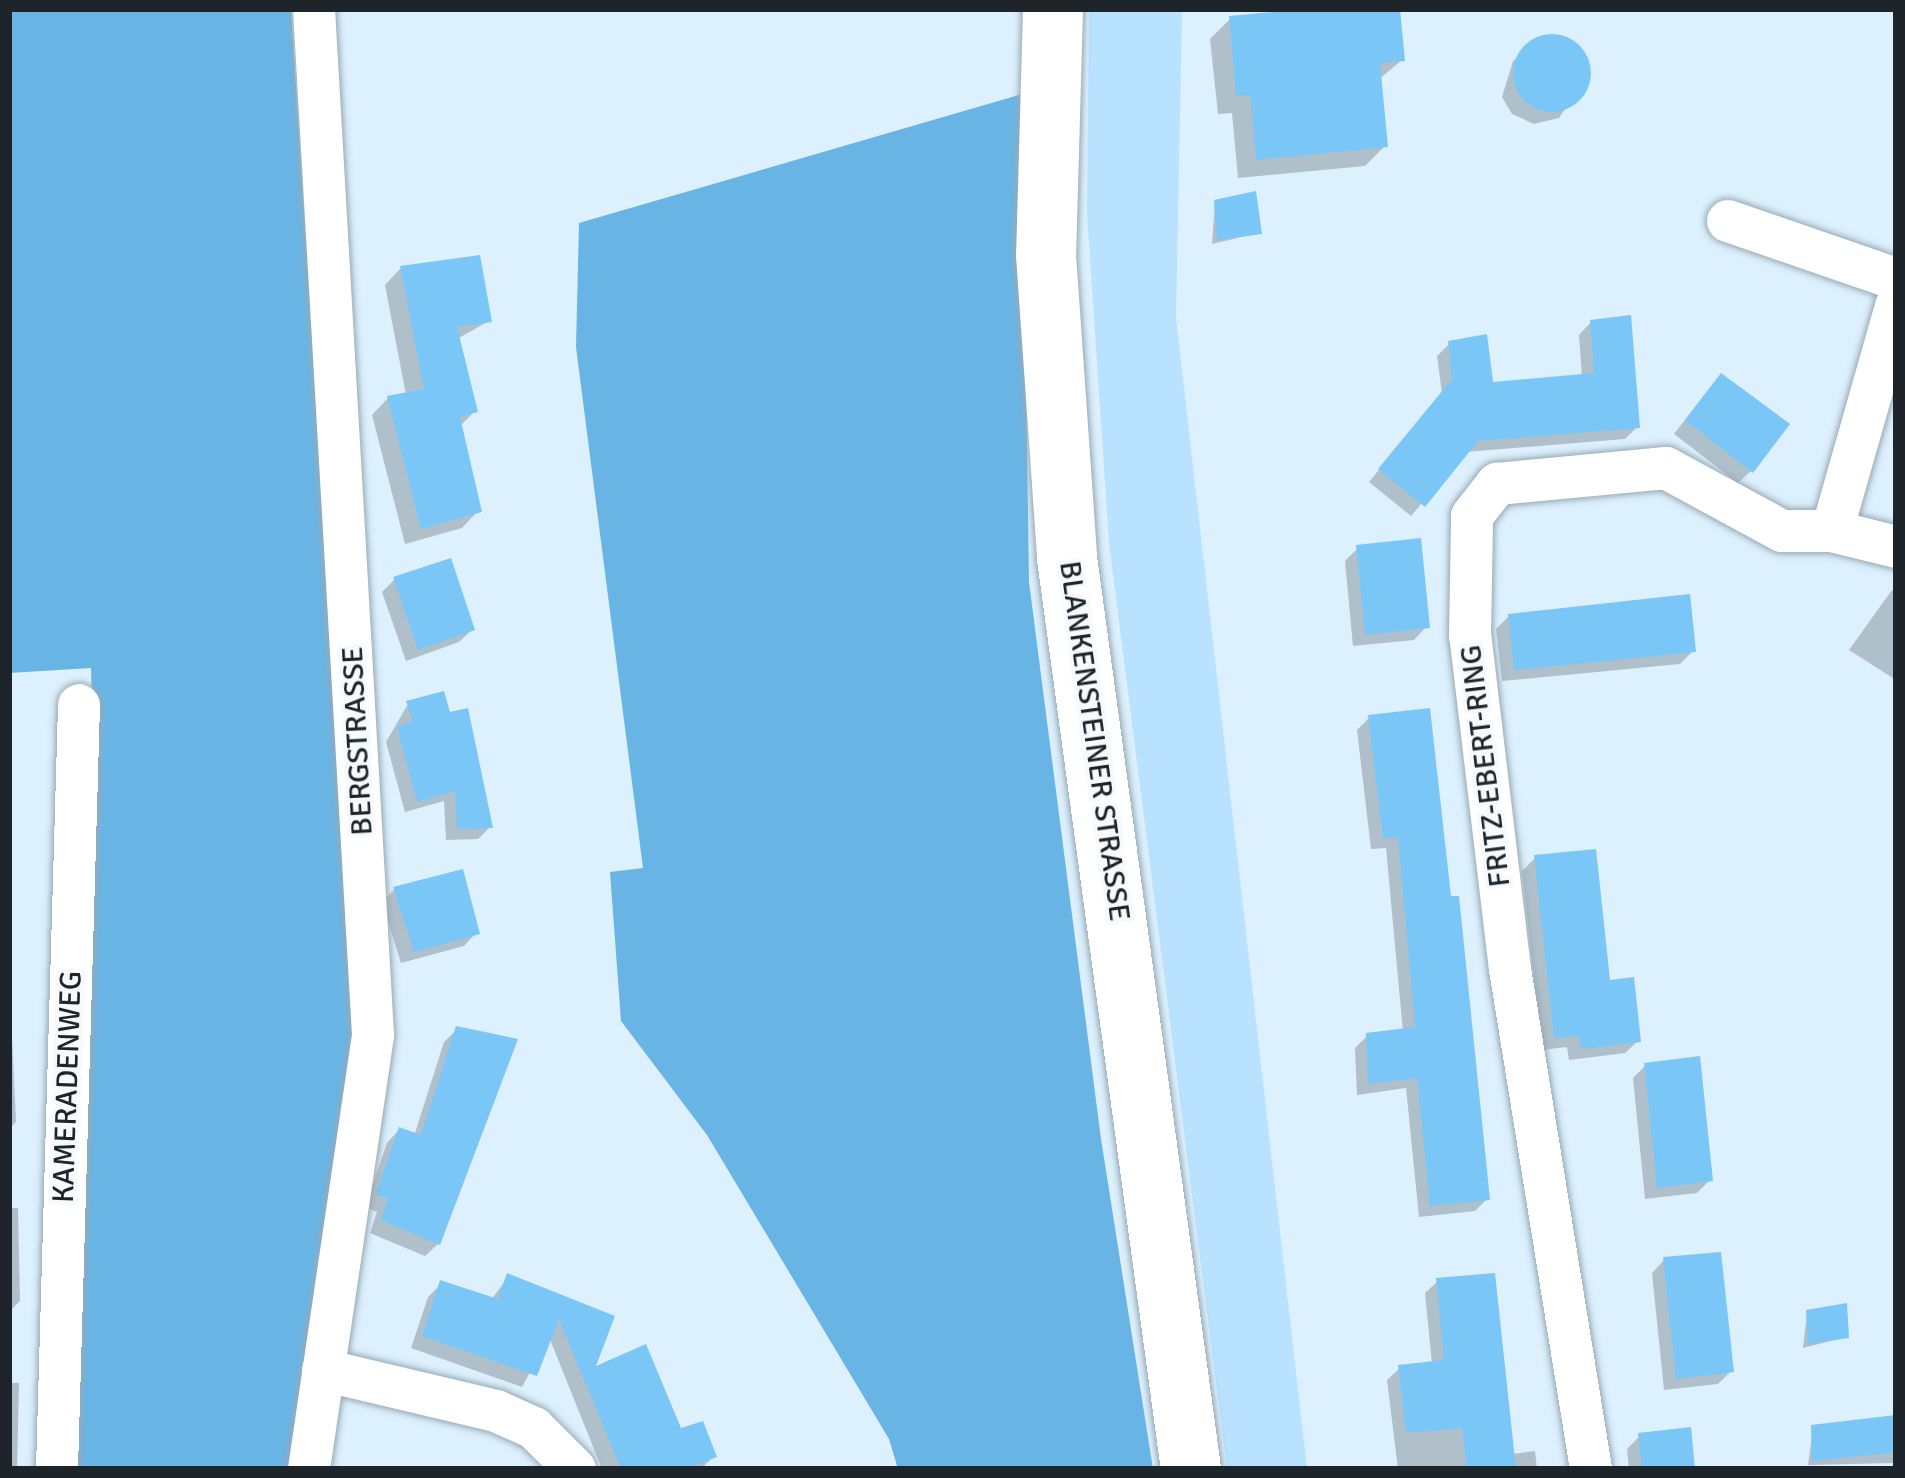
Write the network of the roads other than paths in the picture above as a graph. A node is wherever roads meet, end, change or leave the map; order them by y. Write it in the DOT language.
graph roads {
  1 [pos="314,9"];
  2 [pos="1053,9"];
  3 [pos="1728,221"];
  4 [pos="1896,279"];
  5 [pos="1896,306"];
  6 [pos="1832,531"];
  7 [pos="1896,547"];
  8 [pos="80,705"];
  9 [pos="322,1370"];
  10 [pos="57,1469"];
  11 [pos="309,1469"];
  12 [pos="575,1469"];
  13 [pos="1192,1469"];
  14 [pos="1591,1469"];
  1 -- 9 [label="street, BERGSTRASSE"];
  2 -- 13 [label="main road, BLANKENSTEINER STRASSE"];
  3 -- 4 [label="street"];
  5 -- 6 [label="street"];
  6 -- 7 [label="street, FRITZ-EBERT-RING"];
  6 -- 14 [label="street, FRITZ-EBERT-RING"];
  8 -- 10 [label="street, KAMERADENWEG"];
  9 -- 11 [label="street, BERGSTRASSE"];
  9 -- 12 [label="street"];
}
